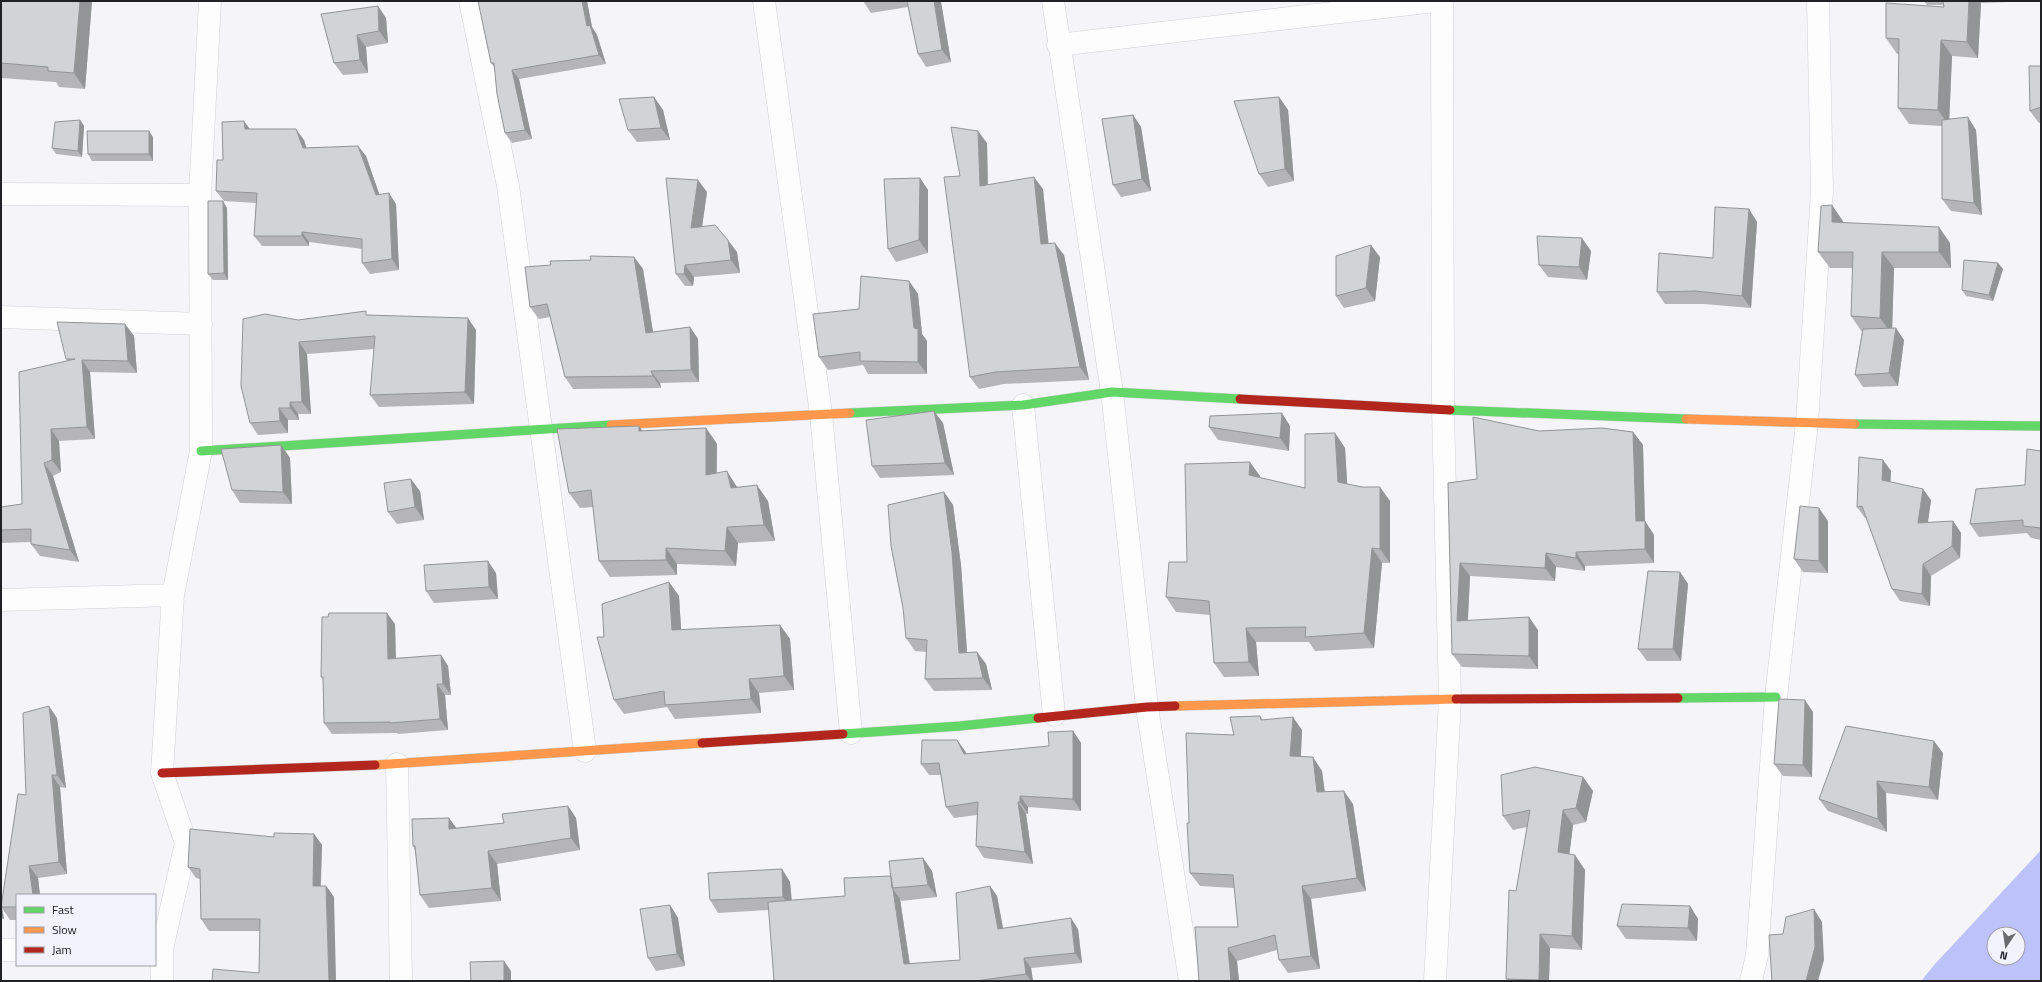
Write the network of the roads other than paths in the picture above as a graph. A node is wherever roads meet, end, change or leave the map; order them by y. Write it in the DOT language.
graph roads {
  1 [pos="210,1"];
  2 [pos="470,1"];
  3 [pos="764,1"];
  4 [pos="1053,1"];
  5 [pos="1435,1"];
  6 [pos="1442,1"];
  7 [pos="1818,1"];
  8 [pos="1058,45"];
  9 [pos="1,194"];
  10 [pos="200,195"];
  11 [pos="1,317"];
  12 [pos="201,324"];
  13 [pos="1112,392"];
  14 [pos="1023,405"];
  15 [pos="1443,410"];
  16 [pos="821,414"];
  17 [pos="1807,423"];
  18 [pos="2041,426"];
  19 [pos="541,428"];
  20 [pos="201,451"];
  21 [pos="173,595"];
  22 [pos="1,600"];
  23 [pos="1776,697"];
  24 [pos="1450,699"];
  25 [pos="1147,707"];
  26 [pos="1054,715"];
  27 [pos="851,733"];
  28 [pos="585,752"];
  29 [pos="397,764"];
  30 [pos="162,773"];
  31 [pos="158,949"];
  32 [pos="1,950"];
  33 [pos="16,950"];
  34 [pos="162,981"];
  35 [pos="401,981"];
  36 [pos="1190,981"];
  37 [pos="1435,981"];
  38 [pos="1751,981"];
  1 -- 10 [label="street"];
  2 -- 19 [label="street"];
  3 -- 16 [label="street"];
  4 -- 8 [label="street"];
  5 -- 8 [label="street"];
  6 -- 15 [label="street"];
  7 -- 17 [label="street"];
  8 -- 13 [label="street"];
  9 -- 10 [label="street"];
  10 -- 12 [label="street"];
  11 -- 12 [label="street"];
  12 -- 20 [label="street"];
  13 -- 14 [label="street"];
  13 -- 15 [label="street"];
  13 -- 25 [label="street"];
  14 -- 16 [label="street"];
  14 -- 26 [label="street"];
  15 -- 17 [label="street"];
  15 -- 24 [label="street"];
  16 -- 19 [label="street"];
  16 -- 27 [label="street"];
  17 -- 18 [label="street"];
  17 -- 23 [label="street"];
  19 -- 20 [label="street"];
  19 -- 28 [label="street"];
  20 -- 21 [label="street"];
  21 -- 22 [label="street"];
  21 -- 30 [label="street"];
  23 -- 24 [label="street"];
  23 -- 38 [label="street"];
  24 -- 25 [label="street"];
  24 -- 37 [label="street"];
  25 -- 26 [label="street"];
  25 -- 36 [label="street"];
  26 -- 27 [label="street"];
  27 -- 28 [label="street"];
  28 -- 29 [label="street"];
  29 -- 30 [label="street"];
  29 -- 35 [label="street"];
  30 -- 31 [label="street"];
  31 -- 34 [label="street"];
  32 -- 33 [label="street"];
}
